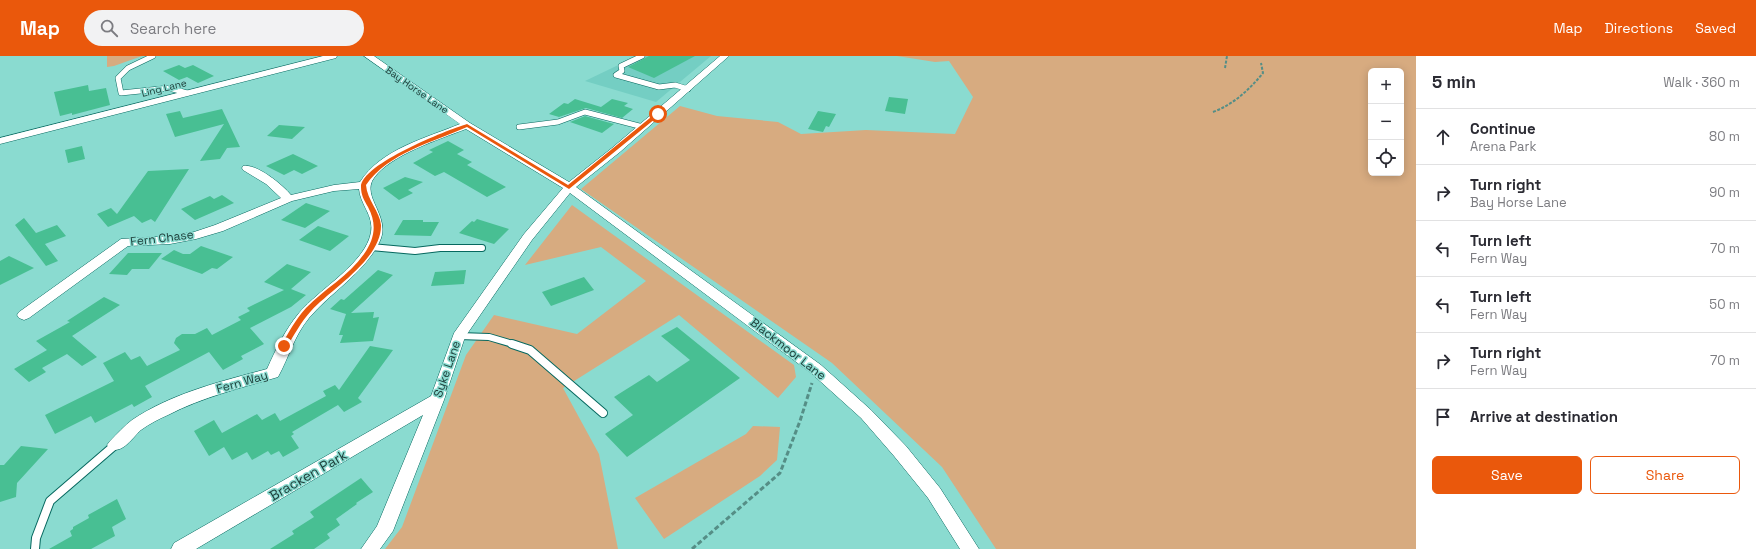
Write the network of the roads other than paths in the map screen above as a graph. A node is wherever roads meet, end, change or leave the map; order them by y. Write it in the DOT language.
graph roads {
  1 [pos="153,56"];
  2 [pos="333,56"];
  3 [pos="368,56"];
  4 [pos="642,56"];
  5 [pos="725,56"];
  6 [pos="688,89"];
  7 [pos="187,93"];
  8 [pos="467,126"];
  9 [pos="519,127"];
  10 [pos="642,127"];
  11 [pos="0,141"];
  12 [pos="247,168"];
  13 [pos="363,185"];
  14 [pos="569,188"];
  15 [pos="288,199"];
  16 [pos="371,246"];
  17 [pos="482,248"];
  18 [pos="24,315"];
  19 [pos="459,336"];
  20 [pos="436,400"];
  21 [pos="603,413"];
  22 [pos="115,445"];
  23 [pos="35,549"];
  24 [pos="180,549"];
  25 [pos="370,549"];
  26 [pos="970,549"];
  1 -- 7 [label="lane"];
  2 -- 7 [label="street, Ling Lane"];
  3 -- 8 [label="street, Bay Horse Lane"];
  4 -- 6 [label="lane"];
  5 -- 6 [label="street, Syke Lane"];
  6 -- 10 [label="street, Syke Lane"];
  7 -- 11 [label="street, Ling Lane"];
  8 -- 13 [label="street"];
  8 -- 14 [label="street, Bay Horse Lane"];
  9 -- 10 [label="lane"];
  10 -- 14 [label="street, Syke Lane"];
  12 -- 15 [label="street"];
  13 -- 15 [label="street, Fern Chase"];
  13 -- 16 [label="street, Fern Way"];
  14 -- 19 [label="street, Syke Lane"];
  14 -- 26 [label="street, Blackmoor Lane"];
  15 -- 18 [label="street, Fern Chase"];
  16 -- 17 [label="lane"];
  16 -- 22 [label="street, Fern Way"];
  19 -- 20 [label="street, Syke Lane"];
  19 -- 21 [label="lane"];
  20 -- 24 [label="street, Bracken Park"];
  20 -- 25 [label="street, Syke Lane"];
  22 -- 23 [label="lane"];
}
